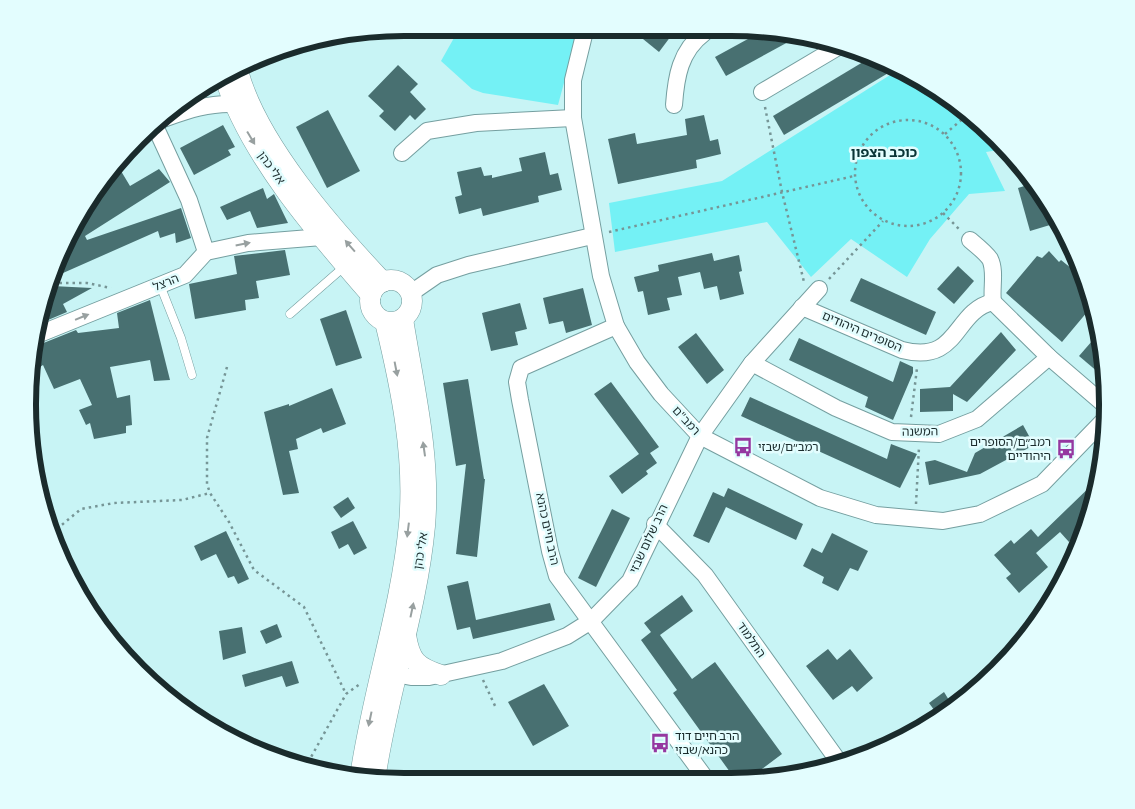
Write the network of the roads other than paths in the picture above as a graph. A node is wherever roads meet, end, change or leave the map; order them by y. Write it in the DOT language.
graph roads {
  1 [pos="584,36"];
  2 [pos="701,36"];
  3 [pos="832,51"];
  4 [pos="240,75"];
  5 [pos="226,83"];
  6 [pos="762,92"];
  7 [pos="233,104"];
  8 [pos="674,105"];
  9 [pos="178,114"];
  10 [pos="573,118"];
  11 [pos="158,132"];
  12 [pos="402,153"];
  13 [pos="592,236"];
  14 [pos="322,237"];
  15 [pos="970,240"];
  16 [pos="206,252"];
  17 [pos="345,266"];
  18 [pos="160,286"];
  19 [pos="377,288"];
  20 [pos="410,293"];
  21 [pos="810,299"];
  22 [pos="993,302"];
  23 [pos="290,314"];
  24 [pos="394,320"];
  25 [pos="616,326"];
  26 [pos="43,333"];
  27 [pos="1048,357"];
  28 [pos="752,363"];
  29 [pos="192,375"];
  30 [pos="1099,400"];
  31 [pos="1098,426"];
  32 [pos="700,436"];
  33 [pos="655,524"];
  34 [pos="591,621"];
  35 [pos="406,635"];
  36 [pos="388,673"];
  37 [pos="441,675"];
  38 [pos="835,757"];
  39 [pos="362,770"];
  40 [pos="376,772"];
  41 [pos="702,773"];
  1 -- 10 [label="street, רמב\"ם"];
  2 -- 8 [label="street"];
  3 -- 6 [label="street"];
  19 -- 4 [label="street, אלי כהן, one-way"];
  5 -- 7 [label="street, אלי כהן"];
  7 -- 9 [label="street"];
  7 -- 14 [label="street, אלי כהן, one-way"];
  10 -- 12 [label="street"];
  10 -- 13 [label="street, רמב\"ם"];
  11 -- 16 [label="street"];
  13 -- 20 [label="street"];
  13 -- 25 [label="street, רמב\"ם"];
  16 -- 14 [label="street, one-way"];
  14 -- 17 [label="street, אלי כהן"];
  15 -- 22 [label="street"];
  16 -- 18 [label="street, הרצל"];
  17 -- 19 [label="street, אלי כהן"];
  17 -- 23 [label="lane"];
  26 -- 18 [label="street, הרצל, one-way"];
  18 -- 29 [label="lane"];
  19 -- 20 [label="street"];
  19 -- 24 [label="street"];
  20 -- 24 [label="street"];
  21 -- 22 [label="street, הסופרים היהודים"];
  21 -- 28 [label="street, הרב שלום שבזי"];
  22 -- 27 [label="street"];
  35 -- 24 [label="street, אלי כהן, one-way"];
  24 -- 36 [label="street, אלי כהן, one-way"];
  25 -- 32 [label="street, רמב\"ם"];
  25 -- 34 [label="street, הרב חיים כהנא"];
  27 -- 28 [label="street, המשנה"];
  27 -- 30 [label="street"];
  28 -- 32 [label="street, הרב שלום שבזי"];
  31 -- 32 [label="street, רמב\"ם"];
  32 -- 33 [label="street, הרב שלום שבזי"];
  33 -- 34 [label="street, הרב שלום שבזי"];
  33 -- 38 [label="street, התלמוד"];
  34 -- 37 [label="street, הרב שלום שבזי"];
  34 -- 41 [label="street, הרב חיים כהנא"];
  35 -- 36 [label="street, אלי כהן"];
  35 -- 37 [label="street"];
  36 -- 37 [label="street, הרב שלום שבזי"];
  36 -- 39 [label="street, אלי כהן, one-way"];
  36 -- 40 [label="street, אלי כהן"];
}
